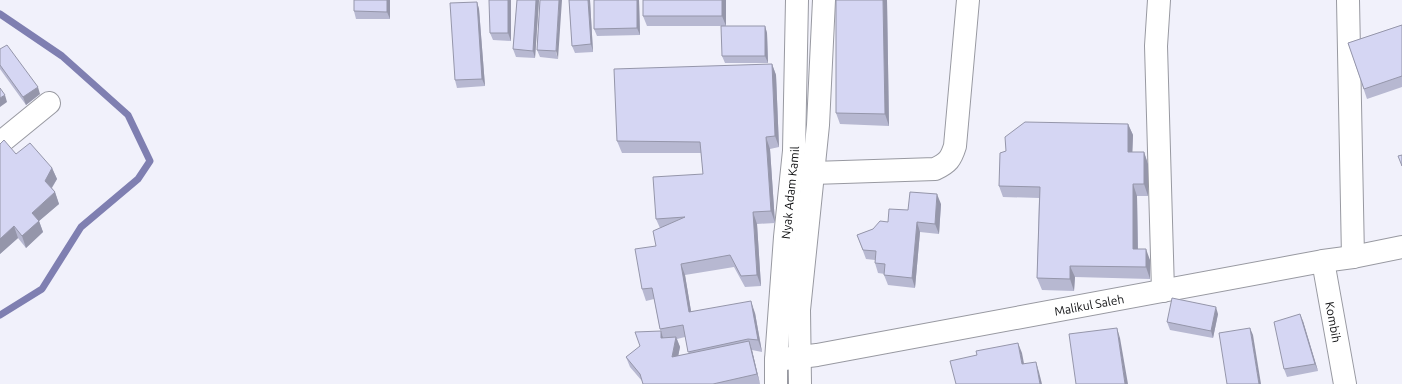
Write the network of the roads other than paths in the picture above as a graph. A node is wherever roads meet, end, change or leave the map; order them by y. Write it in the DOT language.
graph roads {
  1 [pos="797,0"];
  2 [pos="824,0"];
  3 [pos="968,0"];
  4 [pos="1159,0"];
  5 [pos="1348,0"];
  6 [pos="49,103"];
  7 [pos="0,143"];
  8 [pos="802,172"];
  9 [pos="1402,247"];
  10 [pos="1353,257"];
  11 [pos="1323,261"];
  12 [pos="1163,291"];
  13 [pos="800,357"];
  14 [pos="776,360"];
  15 [pos="776,384"];
  16 [pos="800,384"];
  17 [pos="1345,384"];
  1 -- 8 [label="street, Nyak Adam Kamil"];
  2 -- 8 [label="street"];
  3 -- 8 [label="street"];
  4 -- 12 [label="street"];
  5 -- 10 [label="street"];
  6 -- 7 [label="street"];
  8 -- 13 [label="street"];
  8 -- 14 [label="street, Nyak Adam Kamil"];
  9 -- 10 [label="street, Malikul Saleh"];
  10 -- 11 [label="street, Malikul Saleh"];
  11 -- 12 [label="street, Malikul Saleh"];
  11 -- 17 [label="street, Kombih"];
  12 -- 13 [label="street, Malikul Saleh"];
  13 -- 14 [label="street, Malikul Saleh"];
  13 -- 16 [label="street"];
  14 -- 15 [label="street, Nyak Adam Kamil"];
}
